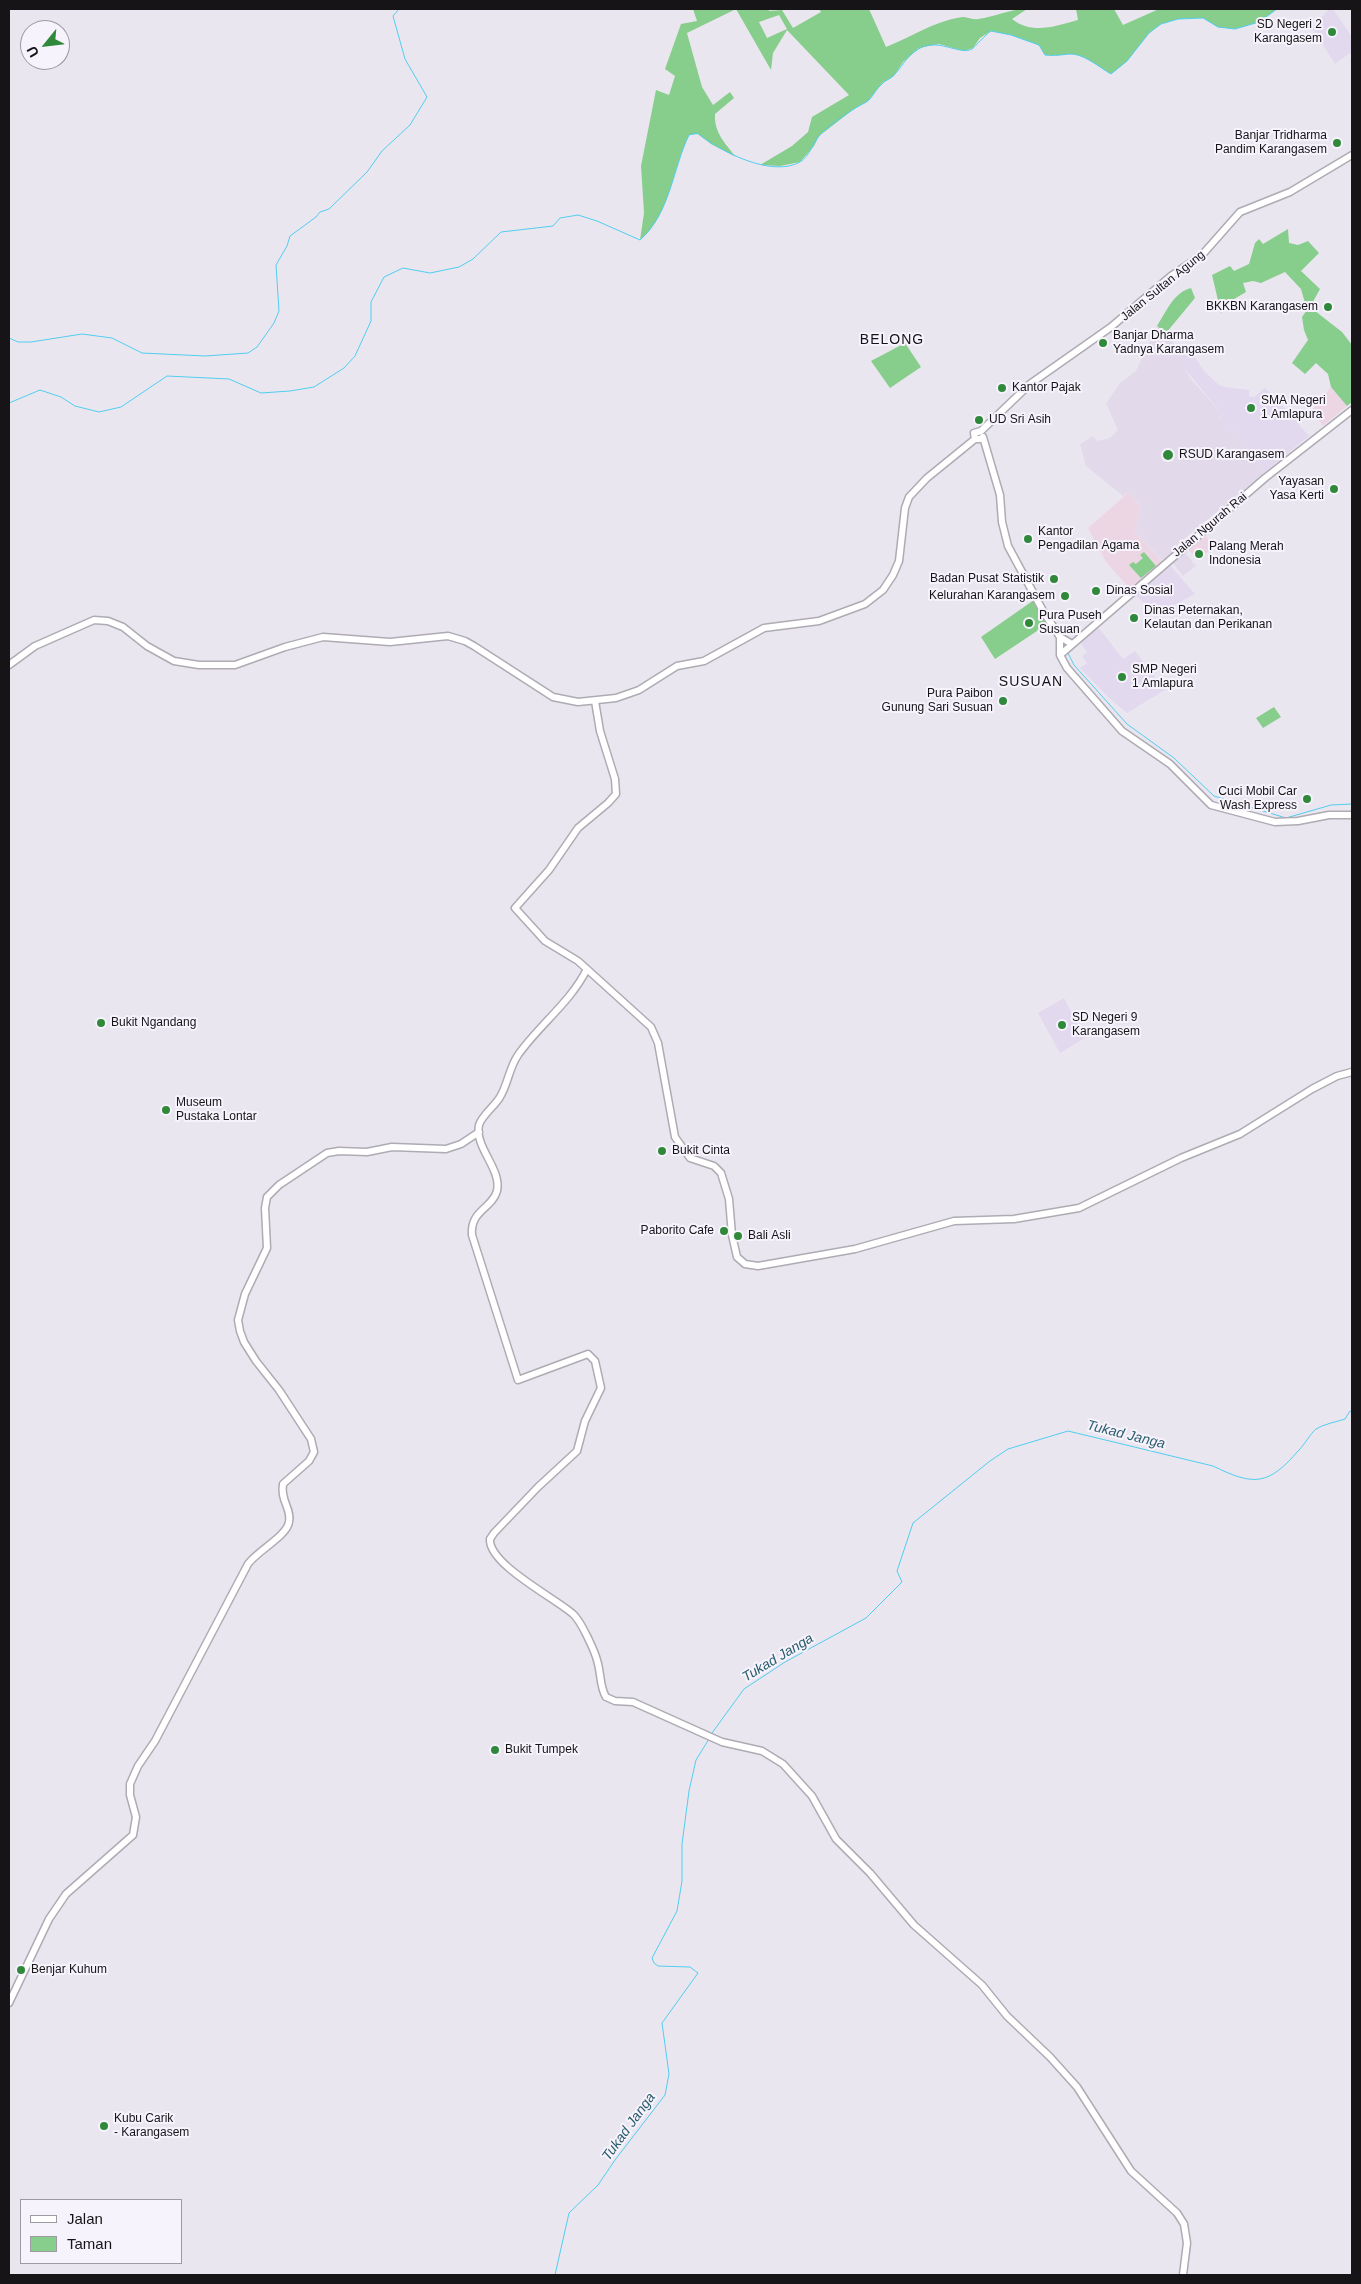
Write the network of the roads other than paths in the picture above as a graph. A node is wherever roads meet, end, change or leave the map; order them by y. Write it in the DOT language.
graph roads {
  1 [pos="1352,155"];
  2 [pos="1352,410"];
  3 [pos="978,431"];
  4 [pos="974,439"];
  5 [pos="982,439"];
  6 [pos="1060,637"];
  7 [pos="1072,644"];
  8 [pos="1060,654"];
  9 [pos="9,666"];
  10 [pos="595,701"];
  11 [pos="1352,815"];
  12 [pos="587,969"];
  13 [pos="1352,1072"];
  14 [pos="480,1132"];
  15 [pos="9,2003"];
  16 [pos="1183,2275"];
  1 -- 3 [label="street, Jalan Sultan Agung"];
  2 -- 7 [label="street, Jalan Ngurah Rai"];
  3 -- 4 [label="street"];
  3 -- 5 [label="street"];
  4 -- 5 [label="street"];
  4 -- 10 [label="street"];
  5 -- 6 [label="street"];
  6 -- 7 [label="street"];
  6 -- 8 [label="street"];
  7 -- 8 [label="street, Jalan Ngurah Rai"];
  8 -- 11 [label="street"];
  9 -- 10 [label="street"];
  10 -- 12 [label="street"];
  12 -- 13 [label="street"];
  12 -- 14 [label="street"];
  14 -- 15 [label="street"];
  14 -- 16 [label="street"];
}
